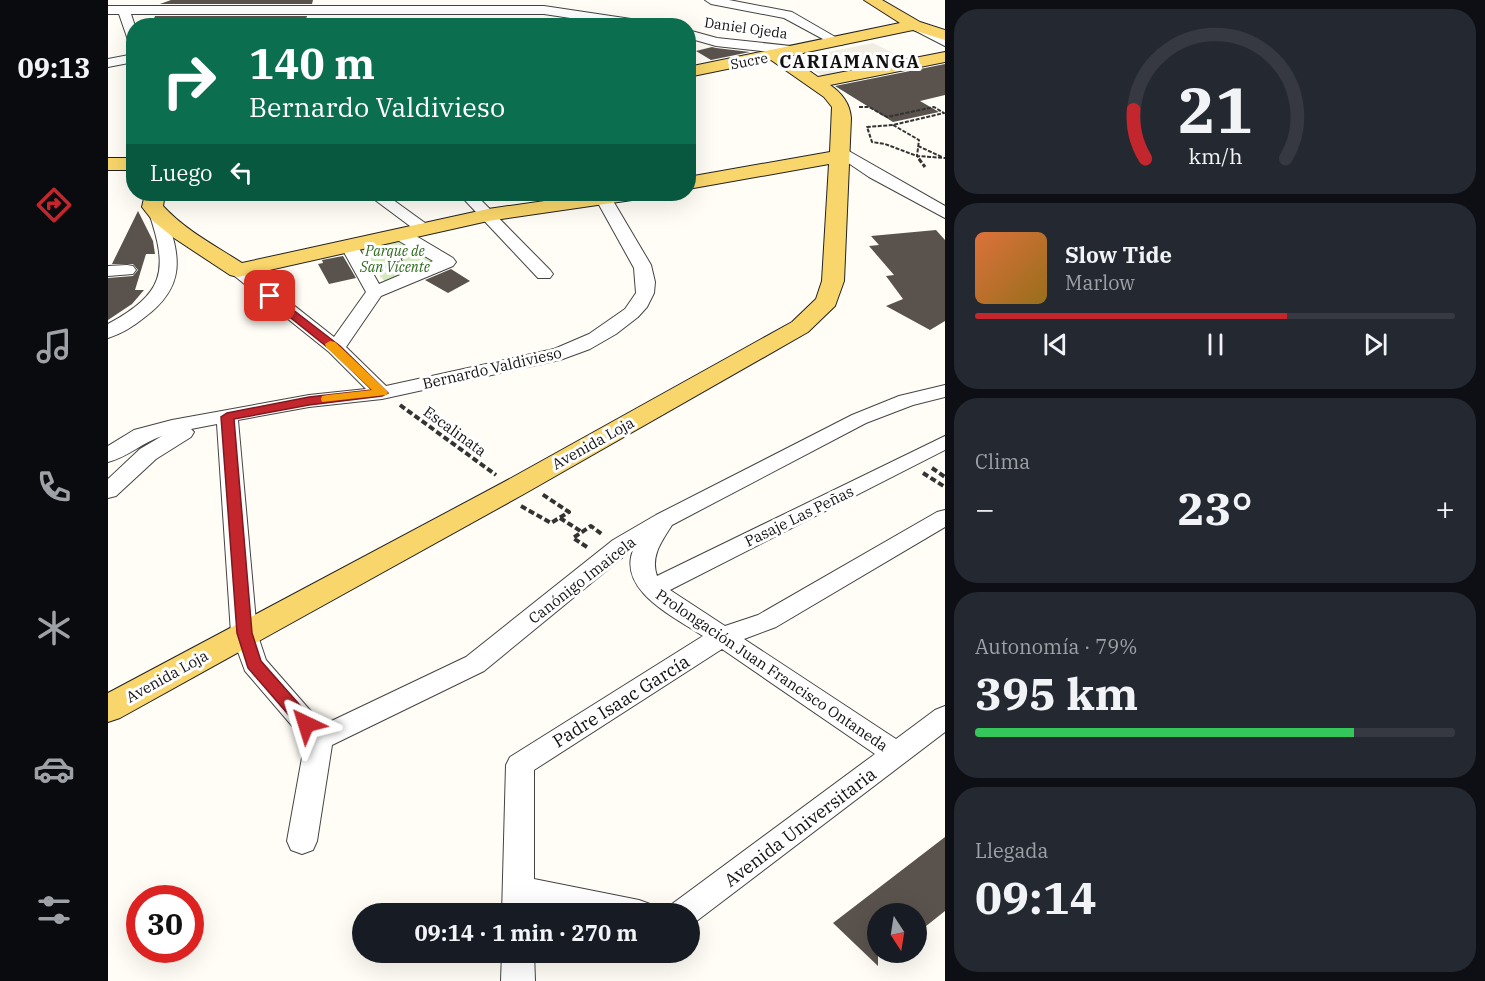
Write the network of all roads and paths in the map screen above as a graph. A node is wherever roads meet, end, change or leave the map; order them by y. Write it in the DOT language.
graph roads {
  1 [pos="159,0"];
  2 [pos="711,0"];
  3 [pos="781,0"];
  4 [pos="871,0"];
  5 [pos="739,2"];
  6 [pos="346,4"];
  7 [pos="589,4"];
  8 [pos="545,5"];
  9 [pos="108,10"];
  10 [pos="129,10"];
  11 [pos="569,14"];
  12 [pos="788,15"];
  13 [pos="130,18"];
  14 [pos="335,18"];
  15 [pos="596,18"];
  16 [pos="914,25"];
  17 [pos="945,35"];
  18 [pos="696,36"];
  19 [pos="838,42"];
  20 [pos="945,42"];
  21 [pos="800,51"];
  22 [pos="777,56"];
  23 [pos="945,57"];
  24 [pos="126,60"];
  25 [pos="108,63"];
  26 [pos="696,71"];
  27 [pos="817,82"];
  28 [pos="841,107"];
  29 [pos="893,125"];
  30 [pos="918,147"];
  31 [pos="917,156"];
  32 [pos="839,157"];
  33 [pos="108,164"];
  34 [pos="126,164"];
  35 [pos="925,167"];
  36 [pos="696,182"];
  37 [pos="385,201"];
  38 [pos="474,201"];
  39 [pos="572,201"];
  40 [pos="605,201"];
  41 [pos="156,203"];
  42 [pos="945,213"];
  43 [pos="488,215"];
  44 [pos="945,221"];
  45 [pos="424,228"];
  46 [pos="400,234"];
  47 [pos="349,245"];
  48 [pos="390,260"];
  49 [pos="383,262"];
  50 [pos="127,270"];
  51 [pos="238,270"];
  52 [pos="108,271"];
  53 [pos="544,274"];
  54 [pos="375,292"];
  55 [pos="108,332"];
  56 [pos="336,348"];
  57 [pos="945,391"];
  58 [pos="382,393"];
  59 [pos="218,418"];
  60 [pos="151,432"];
  61 [pos="945,442"];
  62 [pos="108,444"];
  63 [pos="108,455"];
  64 [pos="907,463"];
  65 [pos="937,472"];
  66 [pos="928,476"];
  67 [pos="944,486"];
  68 [pos="513,488"];
  69 [pos="108,491"];
  70 [pos="945,516"];
  71 [pos="560,518"];
  72 [pos="664,520"];
  73 [pos="591,526"];
  74 [pos="582,532"];
  75 [pos="573,538"];
  76 [pos="651,589"];
  77 [pos="244,633"];
  78 [pos="722,637"];
  79 [pos="108,709"];
  80 [pos="945,717"];
  81 [pos="319,739"];
  82 [pos="897,754"];
  83 [pos="302,841"];
  84 [pos="518,901"];
  85 [pos="537,903"];
  86 [pos="698,903"];
  87 [pos="518,963"];
  88 [pos="518,981"];
  1 -- 10 [label="street"];
  2 -- 5 [label="street"];
  3 -- 12 [label="street"];
  4 -- 16 [label="main road"];
  5 -- 12 [label="street"];
  6 -- 8 [label="street"];
  6 -- 10 [label="street"];
  6 -- 14 [label="street"];
  7 -- 11 [label="street"];
  8 -- 11 [label="street"];
  9 -- 10 [label="street"];
  10 -- 13 [label="street"];
  11 -- 15 [label="street"];
  12 -- 19 [label="street"];
  16 -- 17 [label="main road"];
  16 -- 19 [label="main road, Sucre"];
  16 -- 20 [label="street"];
  18 -- 21 [label="street, Daniel Ojeda"];
  19 -- 21 [label="main road, Sucre"];
  21 -- 22 [label="main road, Sucre"];
  22 -- 26 [label="main road, Sucre"];
  22 -- 27 [label="main road"];
  23 -- 27 [label="main road"];
  24 -- 25 [label="street"];
  27 -- 28 [label="main road"];
  28 -- 29 [label="path"];
  28 -- 32 [label="main road, Avenida Loja"];
  29 -- 30 [label="path"];
  29 -- 31 [label="path"];
  30 -- 31 [label="path"];
  30 -- 31 [label="path"];
  31 -- 35 [label="path"];
  32 -- 36 [label="main road"];
  32 -- 42 [label="street"];
  32 -- 44 [label="street"];
  32 -- 68 [label="main road, Avenida Loja"];
  33 -- 34 [label="main road"];
  37 -- 45 [label="street"];
  38 -- 43 [label="street"];
  39 -- 43 [label="main road"];
  40 -- 58 [label="street, Bernardo Valdivieso"];
  41 -- 51 [label="main road"];
  41 -- 55 [label="street"];
  43 -- 45 [label="main road"];
  43 -- 53 [label="street"];
  45 -- 46 [label="main road"];
  46 -- 47 [label="main road"];
  46 -- 54 [label="street"];
  47 -- 51 [label="main road"];
  47 -- 54 [label="street"];
  48 -- 49 [label="path"];
  50 -- 52 [label="street"];
  51 -- 56 [label="street"];
  54 -- 56 [label="street"];
  56 -- 58 [label="street"];
  57 -- 72 [label="street, Canónigo Imaicela"];
  58 -- 59 [label="street, Bernardo Valdivieso"];
  58 -- 68 [label="path, Escalinata"];
  59 -- 60 [label="street, Bernardo Valdivieso"];
  59 -- 69 [label="street, Bernardo Valdivieso"];
  59 -- 77 [label="street"];
  60 -- 62 [label="street"];
  60 -- 63 [label="street, Bernardo Valdivieso"];
  61 -- 64 [label="street, Pasaje Las Peñas"];
  64 -- 66 [label="path"];
  64 -- 76 [label="street, Pasaje Las Peñas"];
  65 -- 66 [label="path"];
  66 -- 67 [label="path"];
  68 -- 71 [label="path"];
  68 -- 71 [label="path"];
  68 -- 77 [label="main road, Avenida Loja"];
  70 -- 78 [label="street"];
  71 -- 74 [label="path"];
  72 -- 76 [label="street, Prolongación Juan Francisco Ontaneda"];
  72 -- 81 [label="street, Canónigo Imaicela"];
  73 -- 74 [label="path"];
  74 -- 75 [label="path"];
  76 -- 78 [label="street, Prolongación Juan Francisco Ontaneda"];
  77 -- 79 [label="main road, Avenida Loja"];
  77 -- 81 [label="street"];
  78 -- 82 [label="street, Prolongación Juan Francisco Ontaneda"];
  78 -- 84 [label="street, Padre Isaac García"];
  80 -- 82 [label="street, Avenida Universitaria"];
  81 -- 83 [label="street"];
  82 -- 86 [label="street, Avenida Universitaria"];
  84 -- 85 [label="street"];
  87 -- 88 [label="street"];
}
